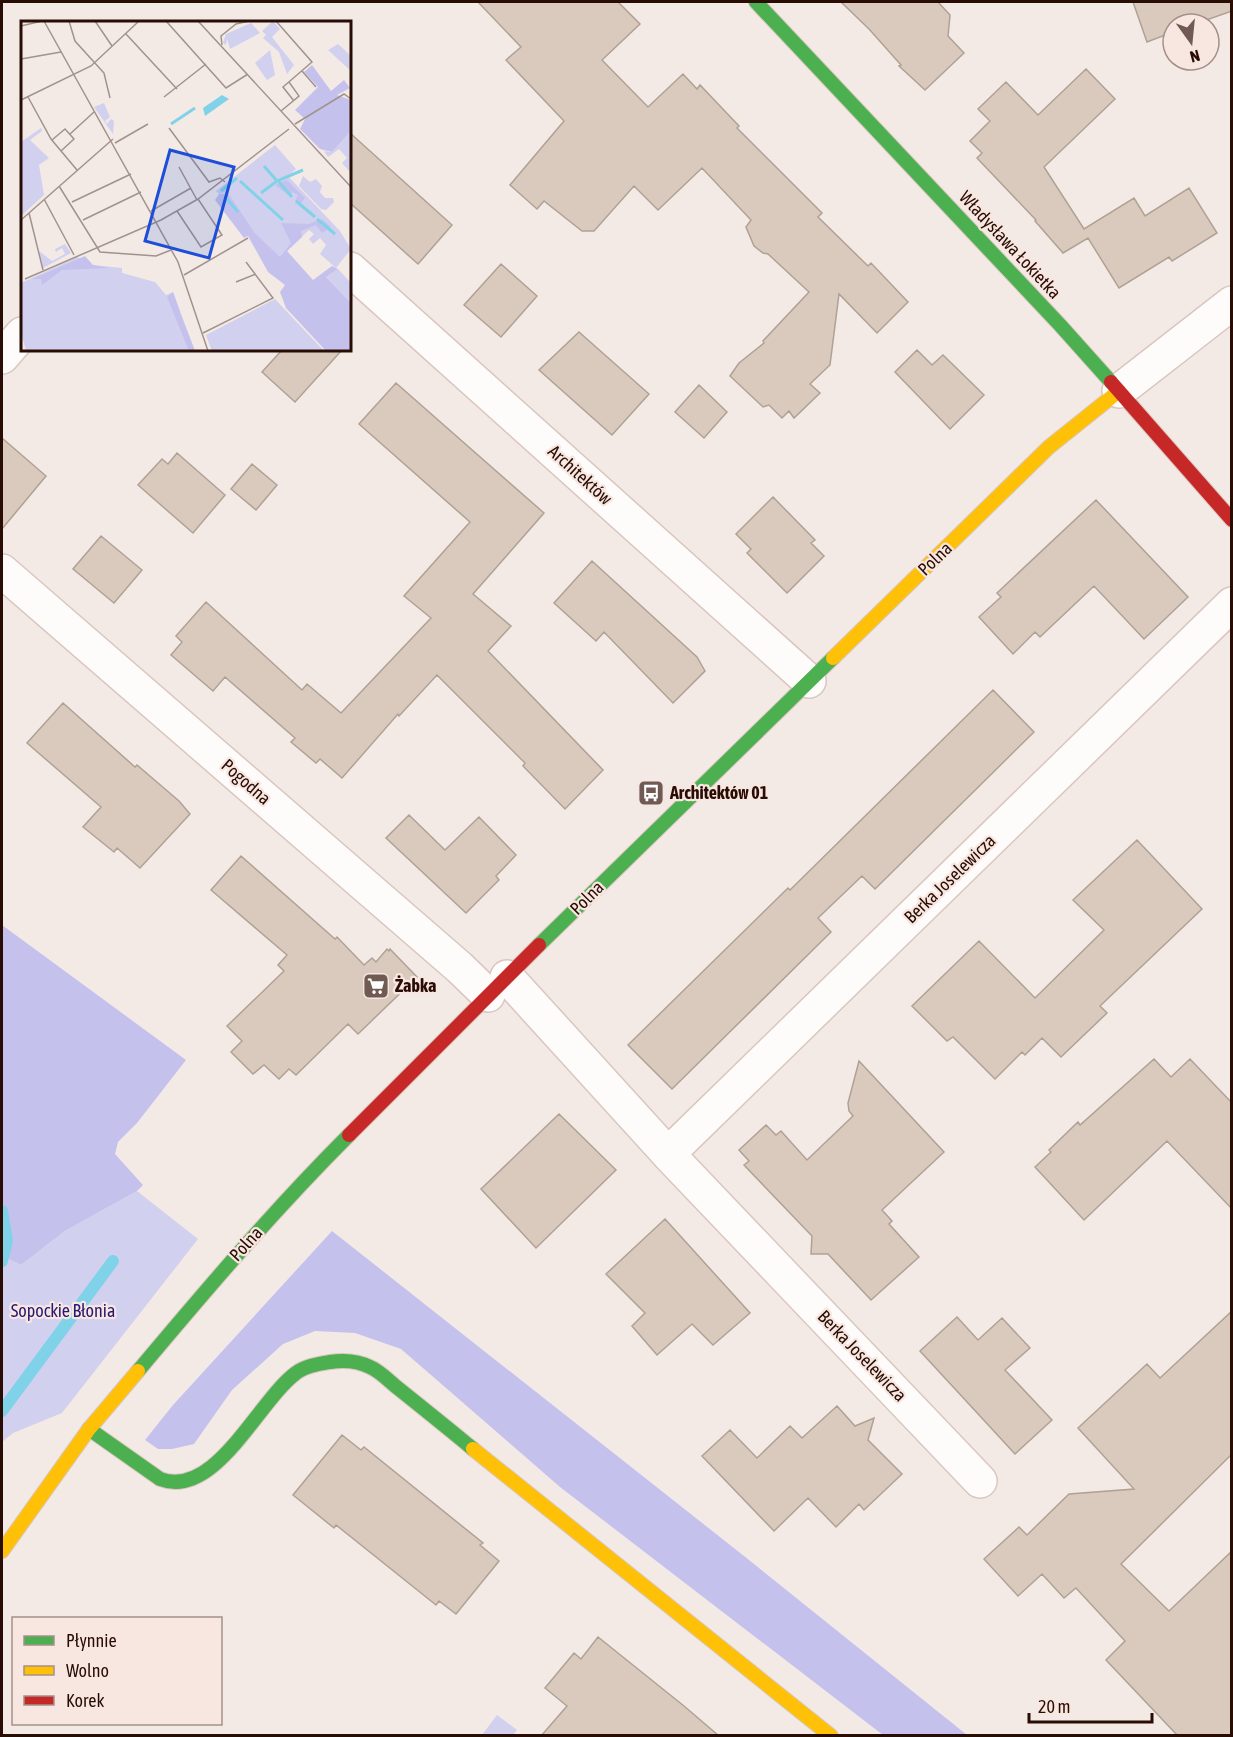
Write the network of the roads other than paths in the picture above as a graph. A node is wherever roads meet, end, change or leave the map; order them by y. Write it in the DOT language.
graph roads {
  1 [pos="756,2"];
  2 [pos="351,270"];
  3 [pos="1232,303"];
  4 [pos="21,335"];
  5 [pos="2,357"];
  6 [pos="1119,391"];
  7 [pos="1232,520"];
  8 [pos="2,571"];
  9 [pos="1232,604"];
  10 [pos="809,681"];
  11 [pos="497,986"];
  12 [pos="668,1154"];
  13 [pos="89,1429"];
  14 [pos="980,1480"];
  15 [pos="2,1551"];
  16 [pos="831,1736"];
  1 -- 6 [label="street, Władysława Łokietka"];
  2 -- 10 [label="street, Architektów"];
  3 -- 6 [label="street, Polna"];
  4 -- 5 [label="street"];
  6 -- 7 [label="street, Władysława Łokietka"];
  6 -- 10 [label="street, Polna"];
  8 -- 11 [label="street, Pogodna"];
  9 -- 12 [label="street, Berka Joselewicza"];
  10 -- 11 [label="street, Polna"];
  11 -- 12 [label="street, Berka Joselewicza"];
  11 -- 13 [label="street, Polna"];
  12 -- 14 [label="street, Berka Joselewicza"];
  13 -- 15 [label="street, Polna"];
  13 -- 16 [label="street"];
}
